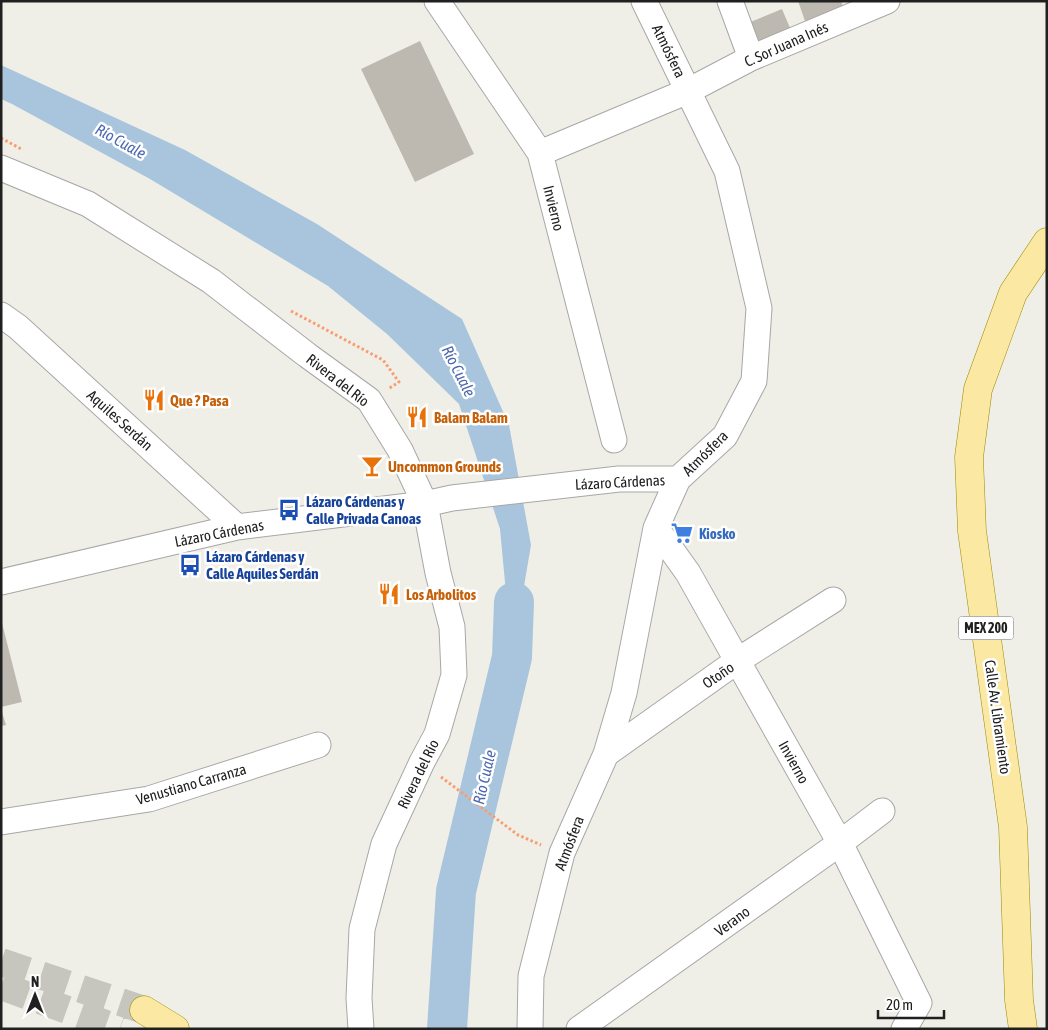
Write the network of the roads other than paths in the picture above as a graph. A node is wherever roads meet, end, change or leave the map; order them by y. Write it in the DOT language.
graph roads {
  1 [pos="437,1"];
  2 [pos="644,1"];
  3 [pos="730,1"];
  4 [pos="887,1"];
  5 [pos="751,58"];
  6 [pos="688,91"];
  7 [pos="540,153"];
  8 [pos="1,168"];
  9 [pos="1047,242"];
  10 [pos="7,325"];
  11 [pos="614,440"];
  12 [pos="678,479"];
  13 [pos="425,504"];
  14 [pos="237,526"];
  15 [pos="656,528"];
  16 [pos="1,582"];
  17 [pos="833,600"];
  18 [pos="737,661"];
  19 [pos="318,745"];
  20 [pos="606,754"];
  21 [pos="882,811"];
  22 [pos="1,822"];
  23 [pos="840,843"];
  24 [pos="144,1010"];
  25 [pos="175,1029"];
  26 [pos="361,1029"];
  27 [pos="530,1029"];
  28 [pos="579,1029"];
  29 [pos="904,1029"];
  30 [pos="1023,1029"];
  1 -- 7 [label="street, Invierno"];
  2 -- 6 [label="street, Atmósfera"];
  3 -- 5 [label="street"];
  4 -- 5 [label="street, C. Sor Juana Inés"];
  5 -- 6 [label="street, C. Sor Juana Inés"];
  6 -- 7 [label="street, C. Sor Juana Inés"];
  6 -- 12 [label="street, Atmósfera"];
  7 -- 11 [label="street, Invierno"];
  8 -- 13 [label="street, Rivera del Río"];
  9 -- 30 [label="main road, Calle Av. Libramiento / MEX 200"];
  10 -- 14 [label="street, Aquiles Serdán"];
  12 -- 13 [label="street, Lázaro Cárdenas"];
  12 -- 15 [label="street, Atmósfera"];
  13 -- 14 [label="street, Lázaro Cárdenas"];
  13 -- 26 [label="street, Rivera del Río"];
  14 -- 16 [label="street, Lázaro Cárdenas"];
  15 -- 18 [label="street, Invierno"];
  15 -- 20 [label="street, Atmósfera"];
  17 -- 18 [label="street, Otoño"];
  18 -- 20 [label="street, Otoño"];
  18 -- 23 [label="street, Invierno"];
  19 -- 22 [label="street, Venustiano Carranza"];
  20 -- 27 [label="street, Atmósfera"];
  21 -- 23 [label="street, Verano"];
  23 -- 28 [label="street, Verano"];
  23 -- 29 [label="street, Invierno"];
  24 -- 25 [label="main road"];
}
